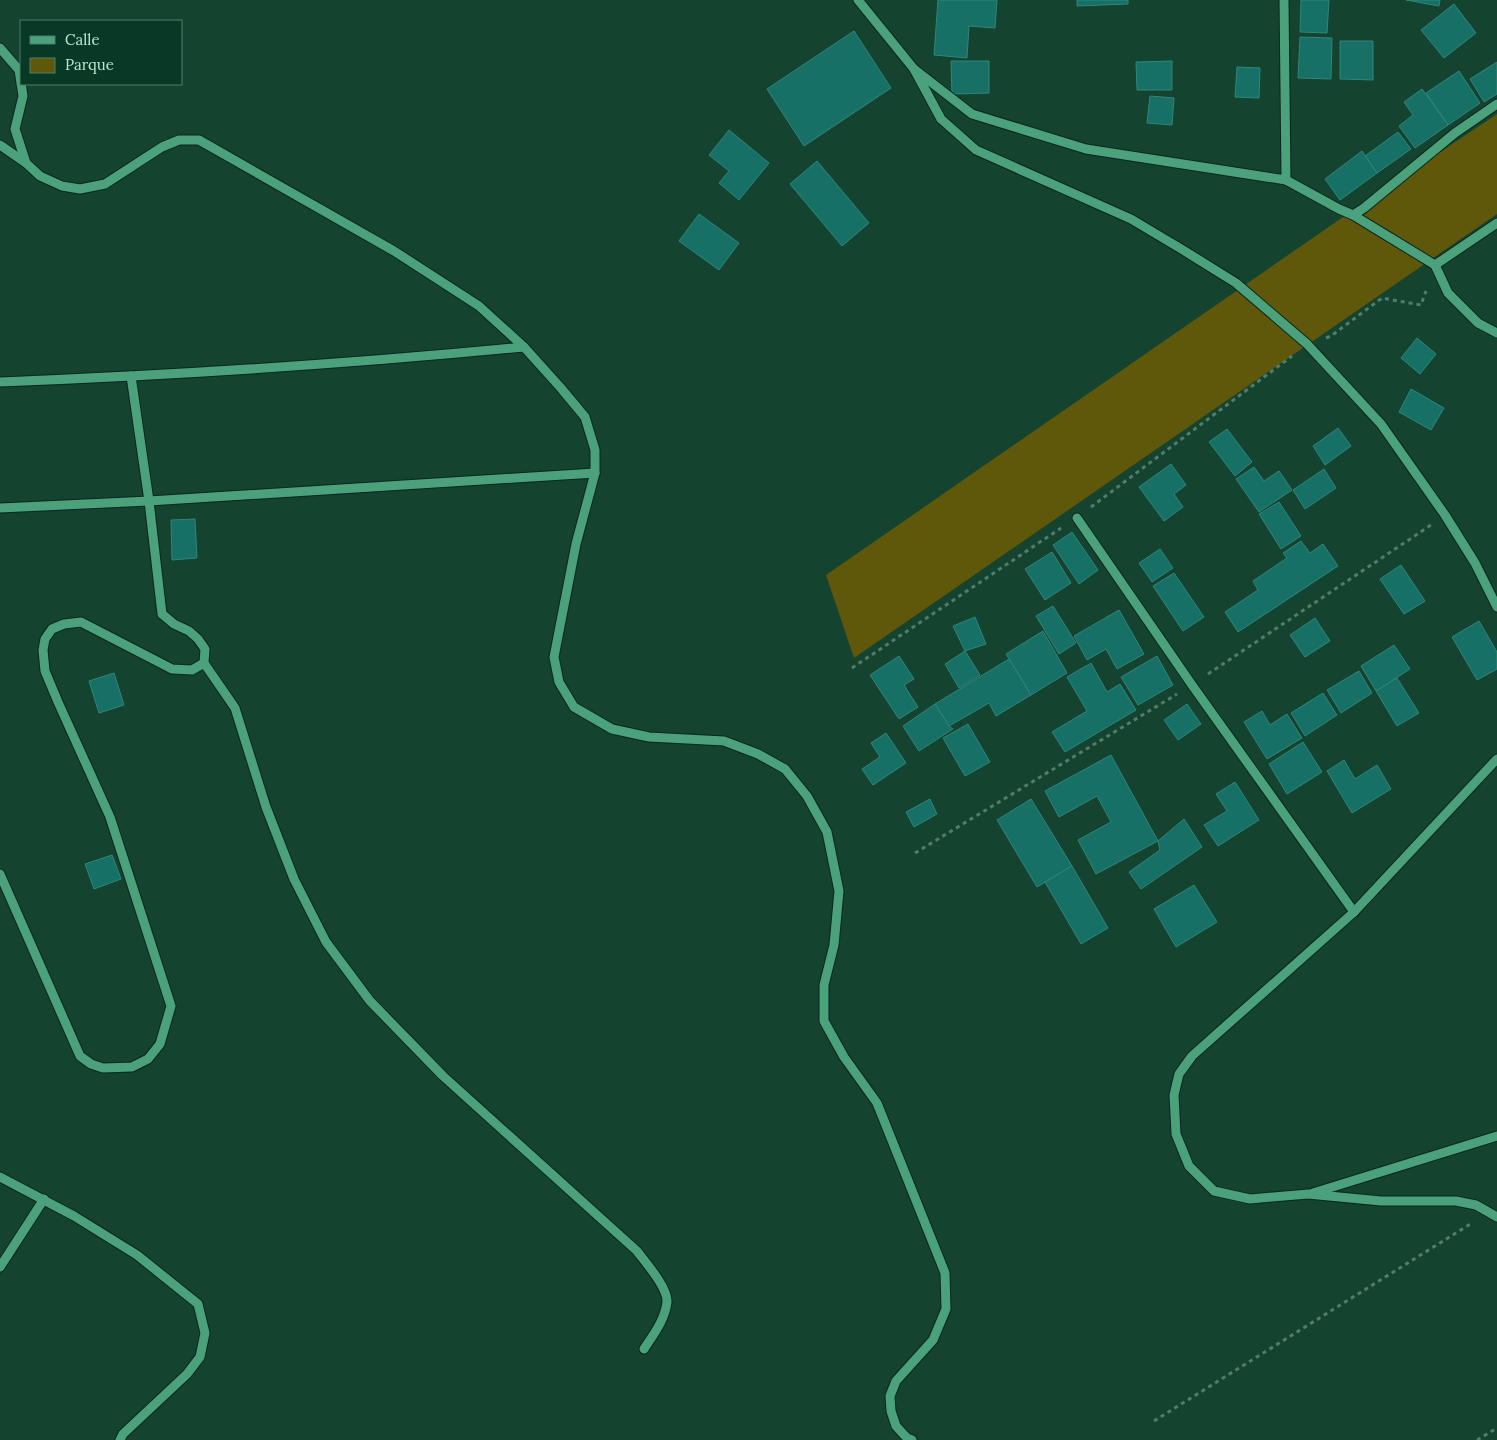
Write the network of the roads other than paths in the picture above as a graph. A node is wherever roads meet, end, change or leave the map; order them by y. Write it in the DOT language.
graph roads {
  1 [pos="858,0"];
  2 [pos="1284,0"];
  3 [pos="0,48"];
  4 [pos="914,70"];
  5 [pos="20,76"];
  6 [pos="21,85"];
  7 [pos="1497,104"];
  8 [pos="0,145"];
  9 [pos="26,164"];
  10 [pos="1286,180"];
  11 [pos="1353,214"];
  12 [pos="1497,223"];
  13 [pos="1436,265"];
  14 [pos="1497,333"];
  15 [pos="524,347"];
  16 [pos="131,376"];
  17 [pos="0,382"];
  18 [pos="595,473"];
  19 [pos="149,501"];
  20 [pos="0,508"];
  21 [pos="1077,518"];
  22 [pos="1497,607"];
  23 [pos="204,663"];
  24 [pos="1497,759"];
  25 [pos="0,874"];
  26 [pos="1354,912"];
  27 [pos="1497,1136"];
  28 [pos="0,1177"];
  29 [pos="1308,1194"];
  30 [pos="44,1199"];
  31 [pos="1494,1214"];
  32 [pos="0,1267"];
  33 [pos="644,1349"];
  34 [pos="120,1440"];
  35 [pos="912,1440"];
  1 -- 4 [label="street"];
  2 -- 10 [label="street"];
  3 -- 5 [label="street"];
  4 -- 10 [label="street"];
  4 -- 22 [label="street"];
  6 -- 9 [label="street"];
  7 -- 11 [label="street"];
  8 -- 9 [label="street"];
  9 -- 15 [label="street"];
  10 -- 11 [label="street"];
  11 -- 13 [label="street"];
  12 -- 13 [label="street"];
  13 -- 14 [label="street"];
  15 -- 16 [label="street"];
  15 -- 18 [label="street"];
  16 -- 17 [label="street"];
  16 -- 19 [label="street"];
  18 -- 19 [label="street"];
  18 -- 35 [label="street"];
  19 -- 20 [label="street"];
  19 -- 23 [label="street"];
  21 -- 26 [label="street"];
  23 -- 25 [label="street"];
  23 -- 33 [label="street"];
  24 -- 26 [label="street"];
  26 -- 29 [label="street"];
  27 -- 29 [label="street"];
  28 -- 30 [label="street"];
  29 -- 31 [label="street"];
  30 -- 32 [label="street"];
  30 -- 34 [label="street"];
}
